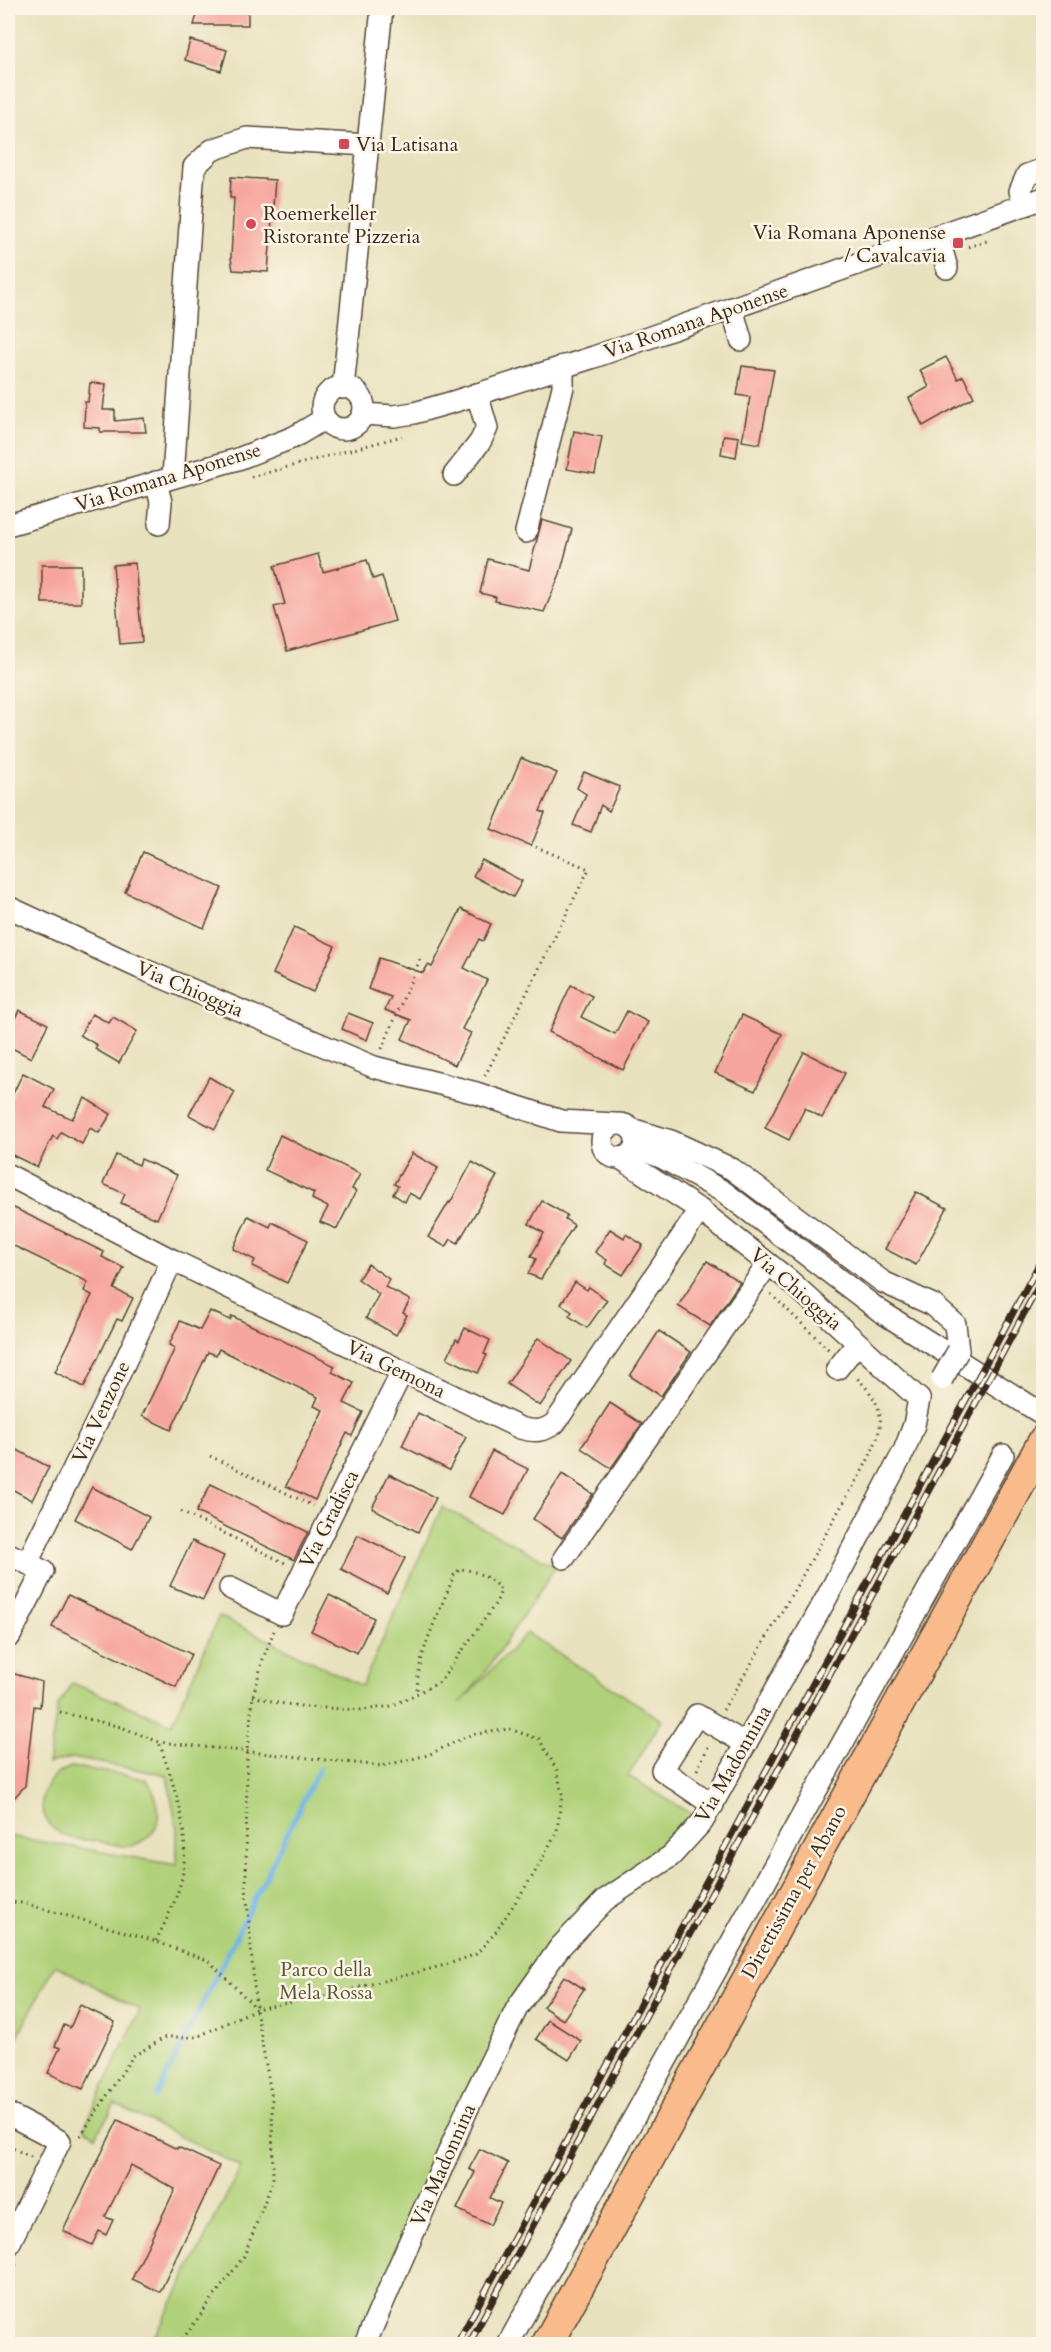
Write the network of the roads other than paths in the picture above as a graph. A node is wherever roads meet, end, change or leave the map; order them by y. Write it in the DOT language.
graph roads {
  1 [pos="382,8"];
  2 [pos="369,145"];
  3 [pos="1044,169"];
  4 [pos="1038,201"];
  5 [pos="938,236"];
  6 [pos="947,268"];
  7 [pos="732,308"];
  8 [pos="741,340"];
  9 [pos="563,366"];
  10 [pos="343,388"];
  11 [pos="477,393"];
  12 [pos="363,414"];
  13 [pos="324,419"];
  14 [pos="454,475"];
  15 [pos="165,479"];
  16 [pos="159,524"];
  17 [pos="8,525"];
  18 [pos="526,532"];
  19 [pos="8,908"];
  20 [pos="621,1141"];
  21 [pos="8,1175"];
  22 [pos="700,1210"];
  23 [pos="172,1260"];
  24 [pos="763,1272"];
  25 [pos="858,1344"];
  26 [pos="839,1366"];
  27 [pos="402,1372"];
  28 [pos="919,1399"];
  29 [pos="1044,1415"];
  30 [pos="1043,1440"];
  31 [pos="1003,1455"];
  32 [pos="564,1558"];
  33 [pos="17,1563"];
  34 [pos="230,1588"];
  35 [pos="9,1635"];
  36 [pos="746,1744"];
  37 [pos="713,1804"];
  38 [pos="8,2114"];
  39 [pos="8,2246"];
  40 [pos="365,2344"];
  41 [pos="508,2344"];
  42 [pos="547,2344"];
  1 -- 2 [label="street"];
  2 -- 10 [label="street"];
  2 -- 15 [label="street"];
  3 -- 4 [label="street, Via Romana Aponense"];
  4 -- 5 [label="street, Via Romana Aponense"];
  5 -- 6 [label="street"];
  5 -- 7 [label="street, Via Romana Aponense"];
  7 -- 8 [label="street"];
  7 -- 9 [label="street, Via Romana Aponense"];
  9 -- 11 [label="street, Via Romana Aponense"];
  9 -- 18 [label="street"];
  10 -- 12 [label="street"];
  10 -- 13 [label="street"];
  11 -- 12 [label="street, Via Romana Aponense"];
  11 -- 14 [label="street"];
  12 -- 13 [label="street"];
  13 -- 15 [label="street, Via Romana Aponense"];
  15 -- 16 [label="street"];
  15 -- 17 [label="street, Via Romana Aponense"];
  19 -- 20 [label="street, Via Chioggia"];
  20 -- 22 [label="street, Via Chioggia"];
  20 -- 28 [label="street, Via Chioggia, bridge"];
  20 -- 29 [label="street, Via Chioggia"];
  21 -- 23 [label="street, Via Gemona"];
  22 -- 24 [label="street, Via Chioggia"];
  22 -- 27 [label="street, Via Gemona"];
  23 -- 27 [label="street, Via Gemona"];
  23 -- 33 [label="street, Via Venzone"];
  24 -- 25 [label="street, Via Chioggia"];
  24 -- 32 [label="street"];
  25 -- 26 [label="street"];
  25 -- 28 [label="street, Via Chioggia"];
  27 -- 34 [label="street, Via Gradisca"];
  28 -- 36 [label="street, Via Madonnina"];
  30 -- 42 [label="highway, Direttissima per Abano"];
  31 -- 41 [label="street"];
  33 -- 35 [label="street, Via Venzone"];
  36 -- 37 [label="street, Via Madonnina"];
  36 -- 37 [label="street"];
  37 -- 40 [label="street, Via Madonnina"];
  38 -- 39 [label="street"];
}
